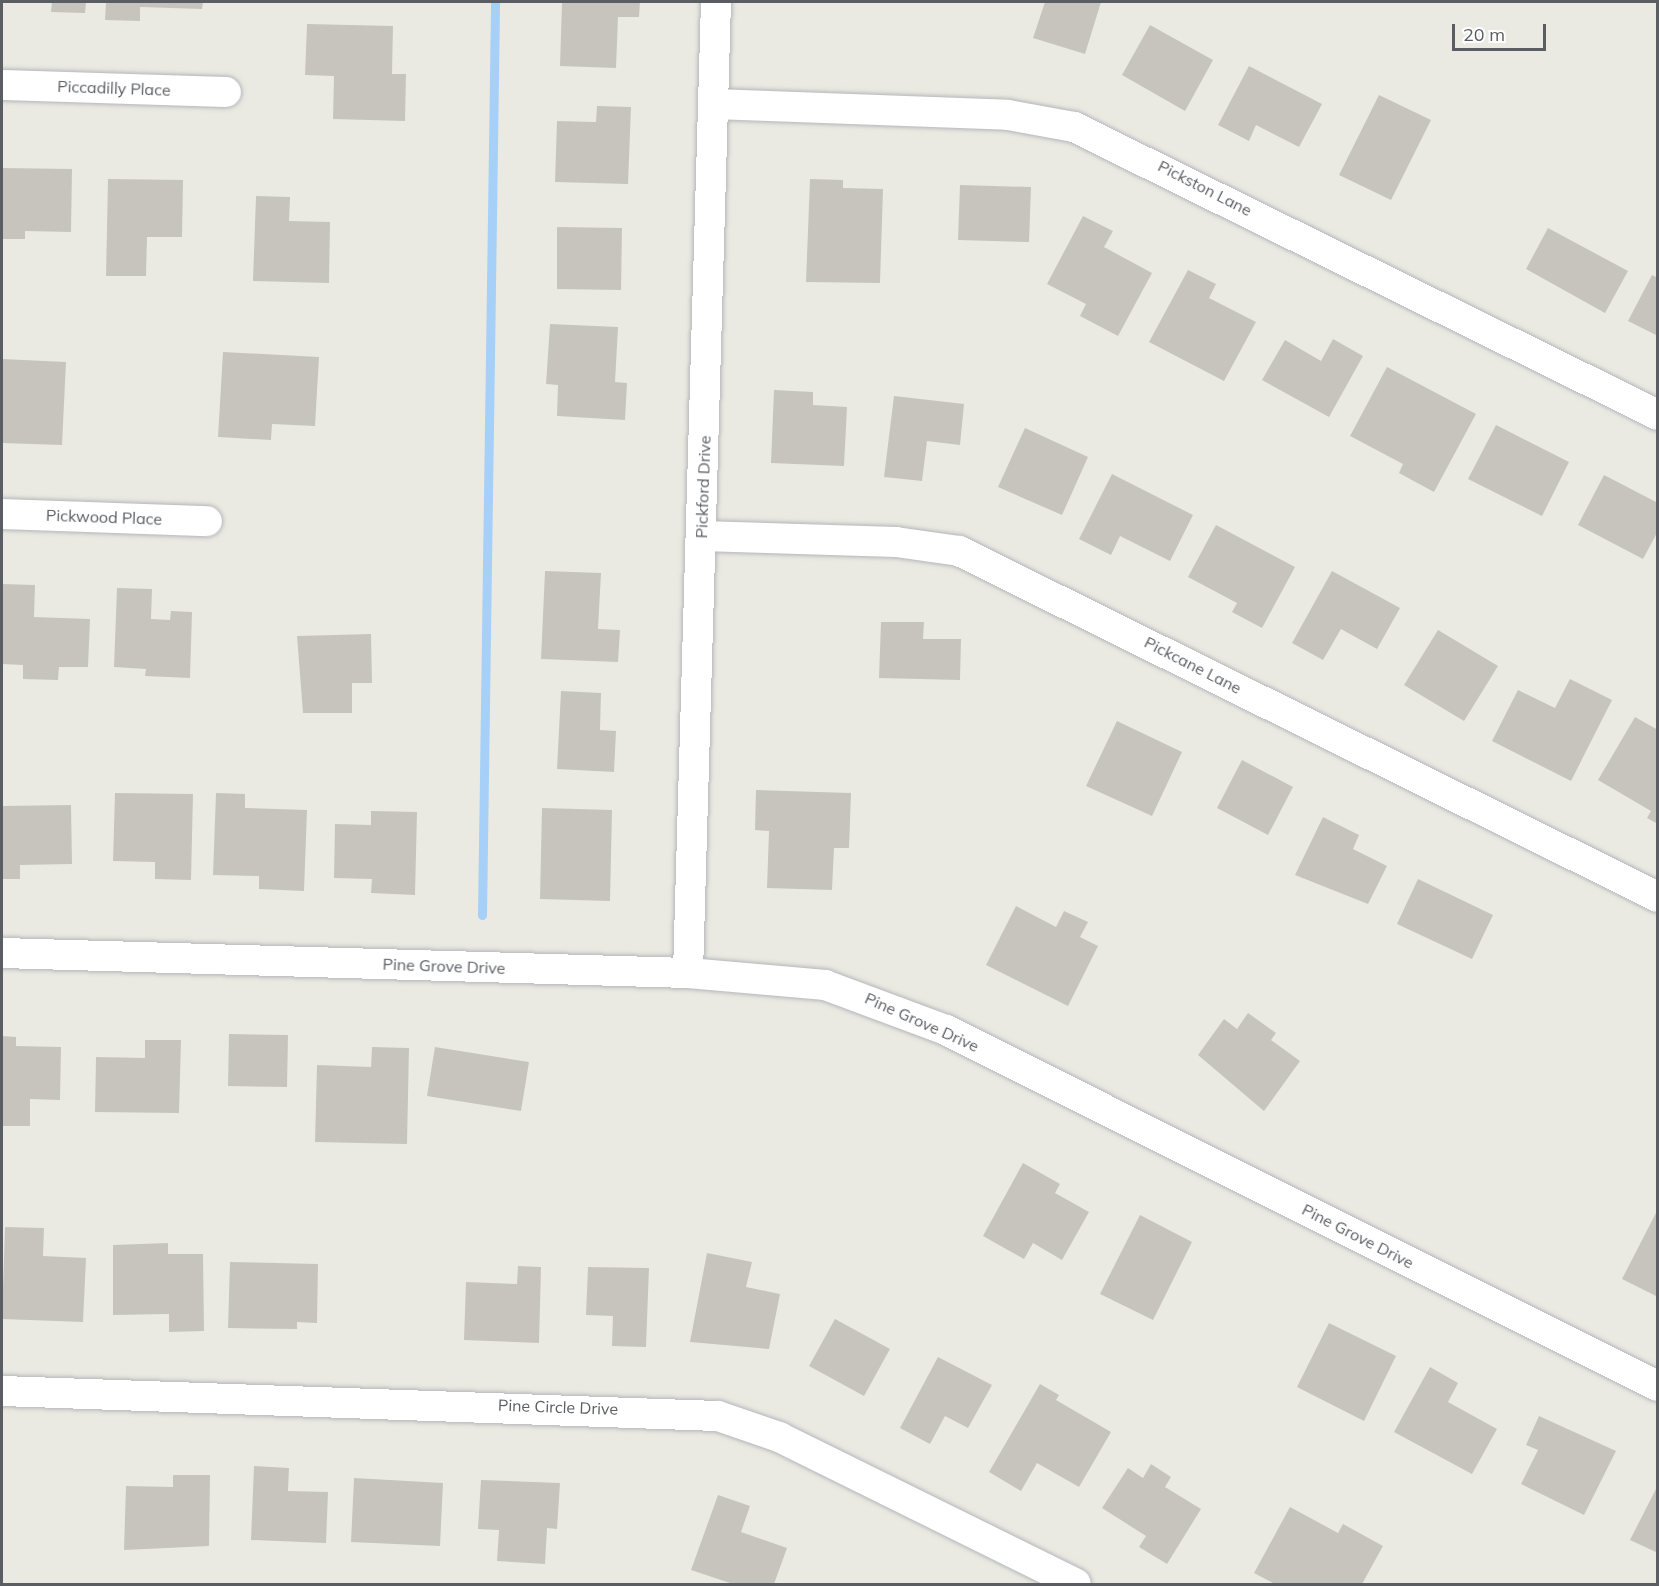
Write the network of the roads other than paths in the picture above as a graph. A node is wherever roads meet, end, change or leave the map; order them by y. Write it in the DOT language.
graph roads {
  1 [pos="716,2"];
  2 [pos="2,85"];
  3 [pos="226,92"];
  4 [pos="714,104"];
  5 [pos="1658,415"];
  6 [pos="2,514"];
  7 [pos="207,521"];
  8 [pos="702,536"];
  9 [pos="1658,897"];
  10 [pos="2,953"];
  11 [pos="688,973"];
  12 [pos="1658,1386"];
  13 [pos="2,1391"];
  14 [pos="1076,1584"];
  1 -- 4 [label="street, Pickford Drive"];
  2 -- 3 [label="street, Piccadilly Place"];
  4 -- 5 [label="street, Pickston Lane"];
  4 -- 8 [label="street, Pickford Drive"];
  6 -- 7 [label="street, Pickwood Place"];
  8 -- 9 [label="street, Pickcane Lane"];
  8 -- 11 [label="street, Pickford Drive"];
  10 -- 11 [label="street, Pine Grove Drive"];
  11 -- 12 [label="street, Pine Grove Drive"];
  13 -- 14 [label="street, Pine Circle Drive"];
}
